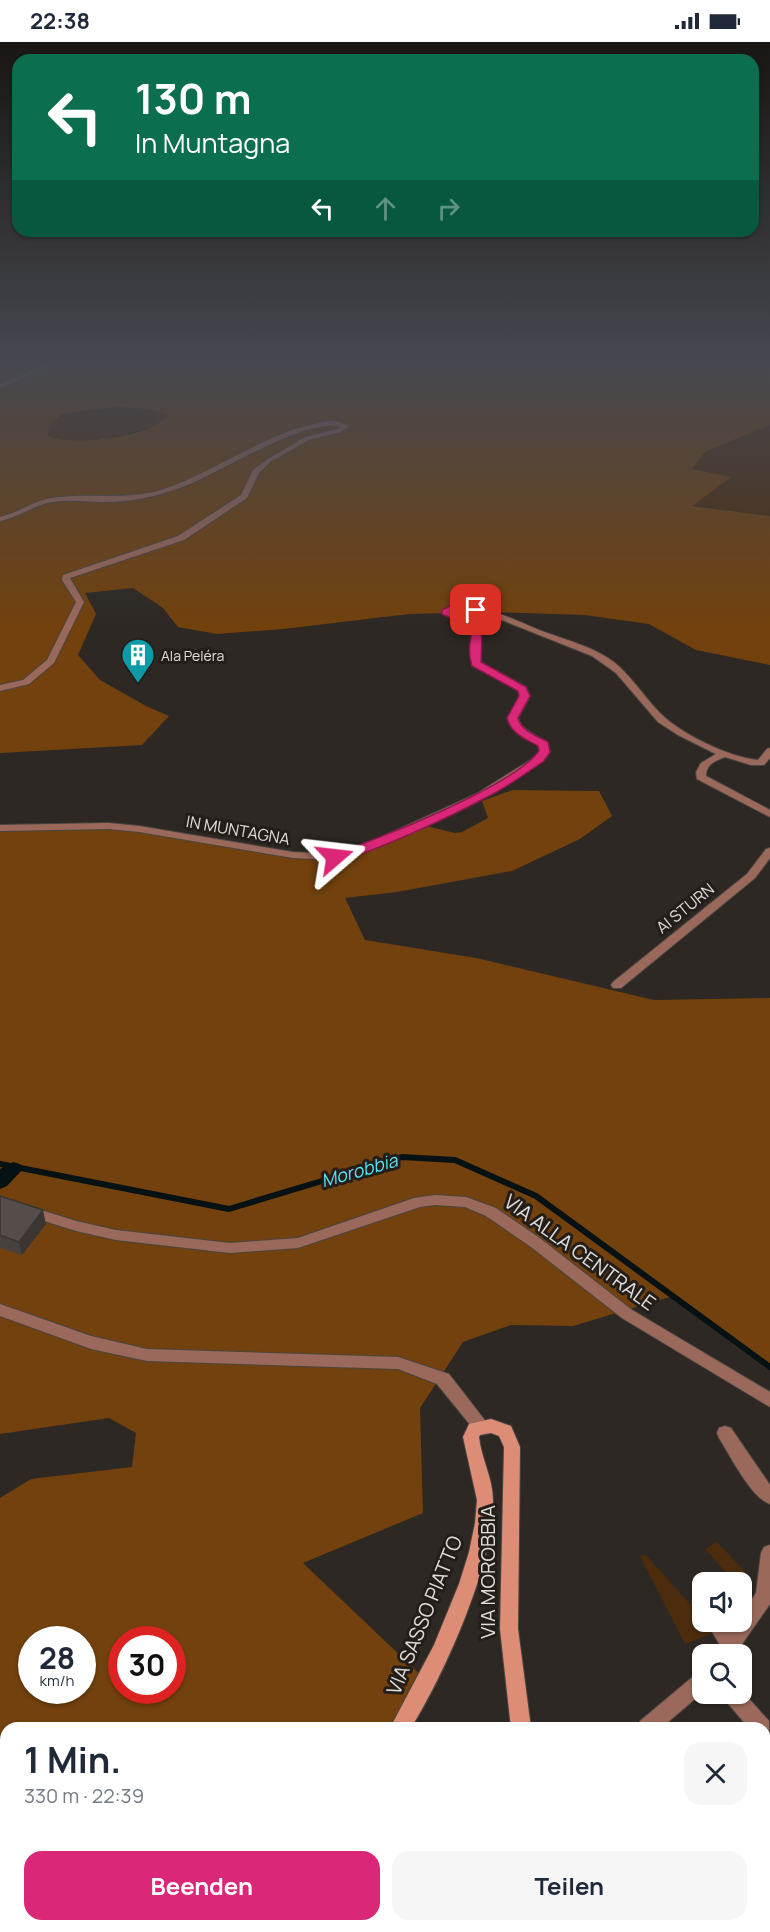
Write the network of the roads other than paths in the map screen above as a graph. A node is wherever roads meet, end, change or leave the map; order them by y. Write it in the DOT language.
graph roads {
  1 [pos="263,449"];
  2 [pos="288,449"];
  3 [pos="0,519"];
  4 [pos="0,688"];
  5 [pos="770,752"];
  6 [pos="724,754"];
  7 [pos="770,813"];
  8 [pos="0,828"];
  9 [pos="770,851"];
  10 [pos="617,985"];
  11 [pos="0,1202"];
  12 [pos="0,1310"];
  13 [pos="770,1400"];
  14 [pos="487,1426"];
  15 [pos="725,1433"];
  16 [pos="770,1497"];
  17 [pos="770,1553"];
  18 [pos="732,1644"];
  19 [pos="692,1690"];
  20 [pos="741,1704"];
  21 [pos="404,1722"];
  22 [pos="520,1722"];
  23 [pos="654,1722"];
  24 [pos="757,1722"];
  1 -- 3 [label="street"];
  2 -- 4 [label="street"];
  5 -- 6 [label="street, IN MUNTAGNA"];
  6 -- 7 [label="street"];
  6 -- 8 [label="street, IN MUNTAGNA"];
  9 -- 10 [label="street, AI STURN"];
  11 -- 13 [label="street, VIA ALLA CENTRALE"];
  12 -- 14 [label="street"];
  14 -- 21 [label="street, VIA SASSO PIATTO"];
  14 -- 22 [label="street, VIA MOROBBIA"];
  15 -- 16 [label="street"];
  17 -- 18 [label="street"];
  19 -- 23 [label="street"];
  20 -- 24 [label="street"];
}
